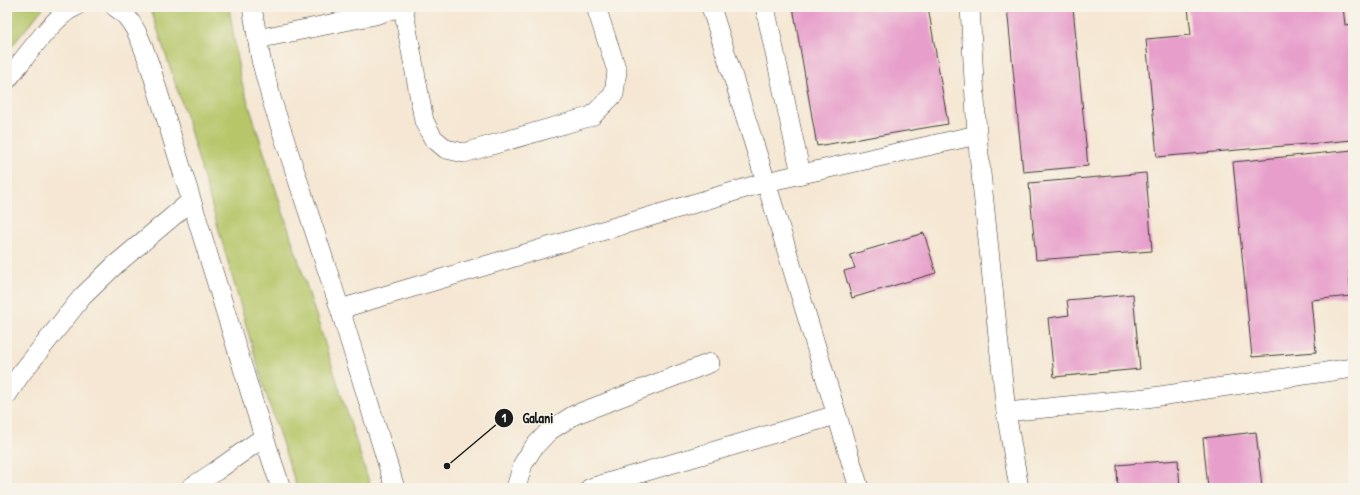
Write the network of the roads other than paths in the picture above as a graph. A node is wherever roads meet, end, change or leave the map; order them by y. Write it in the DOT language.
graph roads {
  1 [pos="75,7"];
  2 [pos="115,7"];
  3 [pos="252,7"];
  4 [pos="400,7"];
  5 [pos="403,7"];
  6 [pos="596,7"];
  7 [pos="711,7"];
  8 [pos="765,7"];
  9 [pos="970,7"];
  10 [pos="257,39"];
  11 [pos="7,80"];
  12 [pos="977,135"];
  13 [pos="801,174"];
  14 [pos="766,182"];
  15 [pos="191,201"];
  16 [pos="340,309"];
  17 [pos="710,363"];
  18 [pos="1353,368"];
  19 [pos="7,394"];
  20 [pos="1006,412"];
  21 [pos="836,415"];
  22 [pos="264,437"];
  23 [pos="190,488"];
  24 [pos="281,488"];
  25 [pos="395,488"];
  26 [pos="516,488"];
  27 [pos="590,488"];
  28 [pos="859,488"];
  29 [pos="1019,488"];
  1 -- 11 [label="street"];
  2 -- 15 [label="street"];
  3 -- 10 [label="street"];
  4 -- 10 [label="street"];
  5 -- 6 [label="street"];
  7 -- 14 [label="street"];
  8 -- 13 [label="street"];
  9 -- 12 [label="street"];
  10 -- 16 [label="street"];
  12 -- 13 [label="street"];
  12 -- 20 [label="street"];
  13 -- 14 [label="street"];
  14 -- 16 [label="street"];
  14 -- 21 [label="street"];
  15 -- 19 [label="street"];
  15 -- 22 [label="street"];
  16 -- 25 [label="street"];
  17 -- 26 [label="street"];
  18 -- 20 [label="street"];
  20 -- 29 [label="street"];
  21 -- 27 [label="street"];
  21 -- 28 [label="street"];
  22 -- 23 [label="street"];
  22 -- 24 [label="street"];
}
